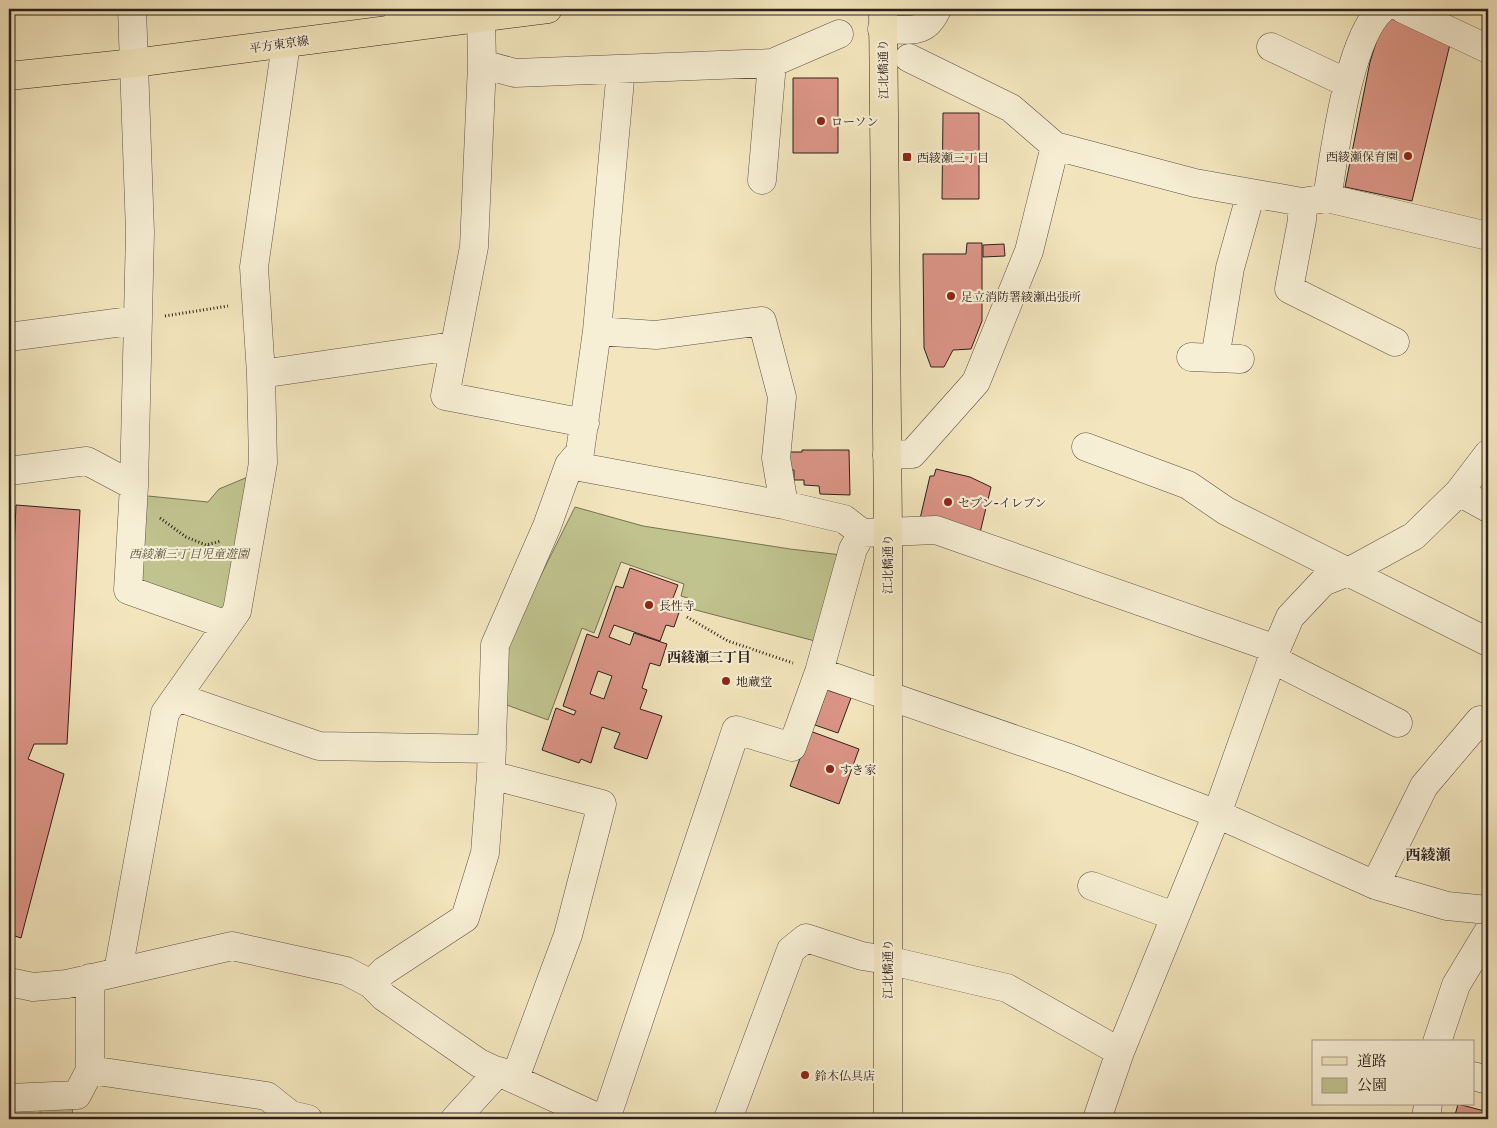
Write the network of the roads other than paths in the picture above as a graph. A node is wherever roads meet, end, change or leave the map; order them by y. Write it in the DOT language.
graph roads {
  1 [pos="132,9"];
  2 [pos="548,9"];
  3 [pos="937,9"];
  4 [pos="1382,9"];
  5 [pos="1403,9"];
  6 [pos="481,17"];
  7 [pos="399,18"];
  8 [pos="883,19"];
  9 [pos="838,34"];
  10 [pos="286,44"];
  11 [pos="1271,48"];
  12 [pos="1488,49"];
  13 [pos="909,58"];
  14 [pos="134,63"];
  15 [pos="772,63"];
  16 [pos="482,64"];
  17 [pos="621,69"];
  18 [pos="9,76"];
  19 [pos="1347,83"];
  20 [pos="1055,146"];
  21 [pos="762,180"];
  22 [pos="1251,193"];
  23 [pos="1314,200"];
  24 [pos="1488,236"];
  25 [pos="138,320"];
  26 [pos="597,331"];
  27 [pos="9,337"];
  28 [pos="1394,342"];
  29 [pos="453,346"];
  30 [pos="1215,358"];
  31 [pos="261,374"];
  32 [pos="585,423"];
  33 [pos="1086,447"];
  34 [pos="1488,454"];
  35 [pos="887,455"];
  36 [pos="569,465"];
  37 [pos="9,471"];
  38 [pos="134,492"];
  39 [pos="1459,492"];
  40 [pos="784,505"];
  41 [pos="1488,508"];
  42 [pos="875,532"];
  43 [pos="1348,572"];
  44 [pos="227,626"];
  45 [pos="1488,642"];
  46 [pos="1274,654"];
  47 [pos="819,672"];
  48 [pos="886,695"];
  49 [pos="177,697"];
  50 [pos="1398,724"];
  51 [pos="1488,725"];
  52 [pos="491,762"];
  53 [pos="1217,814"];
  54 [pos="1375,885"];
  55 [pos="1092,886"];
  56 [pos="1174,916"];
  57 [pos="1488,928"];
  58 [pos="887,960"];
  59 [pos="118,971"];
  60 [pos="90,978"];
  61 [pos="9,982"];
  62 [pos="371,984"];
  63 [pos="1438,1040"];
  64 [pos="1120,1052"];
  65 [pos="90,1070"];
  66 [pos="507,1074"];
  67 [pos="1474,1076"];
  68 [pos="1488,1080"];
  69 [pos="9,1098"];
  70 [pos="1428,1106"];
  71 [pos="308,1119"];
  72 [pos="455,1119"];
  73 [pos="600,1119"];
  74 [pos="606,1119"];
  75 [pos="728,1119"];
  76 [pos="888,1119"];
  77 [pos="1097,1119"];
  78 [pos="1426,1119"];
  1 -- 14 [label="street"];
  2 -- 6 [label="main road, 平方東京線"];
  3 -- 8 [label="street"];
  4 -- 19 [label="street"];
  5 -- 12 [label="street"];
  6 -- 7 [label="main road, 平方東京線"];
  6 -- 16 [label="street"];
  7 -- 10 [label="main road, 平方東京線"];
  8 -- 35 [label="main road, 江北橋通り"];
  9 -- 15 [label="street"];
  10 -- 14 [label="main road, 平方東京線"];
  10 -- 31 [label="street"];
  11 -- 19 [label="street"];
  13 -- 20 [label="street"];
  14 -- 18 [label="main road, 平方東京線"];
  14 -- 25 [label="street"];
  15 -- 17 [label="street"];
  15 -- 21 [label="street"];
  16 -- 17 [label="street"];
  16 -- 29 [label="street"];
  17 -- 26 [label="street"];
  19 -- 23 [label="street"];
  20 -- 22 [label="street"];
  20 -- 35 [label="street"];
  22 -- 23 [label="street"];
  22 -- 30 [label="street"];
  23 -- 24 [label="street"];
  23 -- 28 [label="street"];
  25 -- 27 [label="street"];
  25 -- 38 [label="street"];
  26 -- 32 [label="street"];
  26 -- 40 [label="street"];
  29 -- 31 [label="street"];
  29 -- 32 [label="street"];
  31 -- 44 [label="street"];
  32 -- 36 [label="street"];
  33 -- 43 [label="street"];
  34 -- 39 [label="street"];
  35 -- 42 [label="main road, 江北橋通り"];
  36 -- 40 [label="street"];
  36 -- 52 [label="street"];
  37 -- 38 [label="street"];
  38 -- 44 [label="street"];
  39 -- 41 [label="street"];
  39 -- 43 [label="street"];
  40 -- 42 [label="street"];
  42 -- 46 [label="street"];
  42 -- 47 [label="street"];
  42 -- 48 [label="main road, 江北橋通り"];
  43 -- 45 [label="street"];
  43 -- 46 [label="street"];
  44 -- 49 [label="street"];
  46 -- 50 [label="street"];
  46 -- 53 [label="street"];
  47 -- 48 [label="street"];
  47 -- 74 [label="street"];
  48 -- 53 [label="street"];
  48 -- 58 [label="main road, 江北橋通り"];
  49 -- 52 [label="street"];
  49 -- 59 [label="street"];
  51 -- 54 [label="street"];
  52 -- 62 [label="street"];
  52 -- 66 [label="street"];
  53 -- 54 [label="street"];
  53 -- 56 [label="street"];
  54 -- 57 [label="street"];
  55 -- 56 [label="street"];
  56 -- 64 [label="street"];
  57 -- 63 [label="street"];
  58 -- 64 [label="street"];
  58 -- 75 [label="street"];
  58 -- 76 [label="main road, 江北橋通り"];
  59 -- 60 [label="street"];
  59 -- 62 [label="street"];
  60 -- 61 [label="street"];
  60 -- 65 [label="street"];
  62 -- 66 [label="street"];
  64 -- 77 [label="street"];
  65 -- 69 [label="street"];
  65 -- 71 [label="street"];
  66 -- 72 [label="street"];
  66 -- 73 [label="street"];
  67 -- 68 [label="street"];
  70 -- 78 [label="street"];
}
